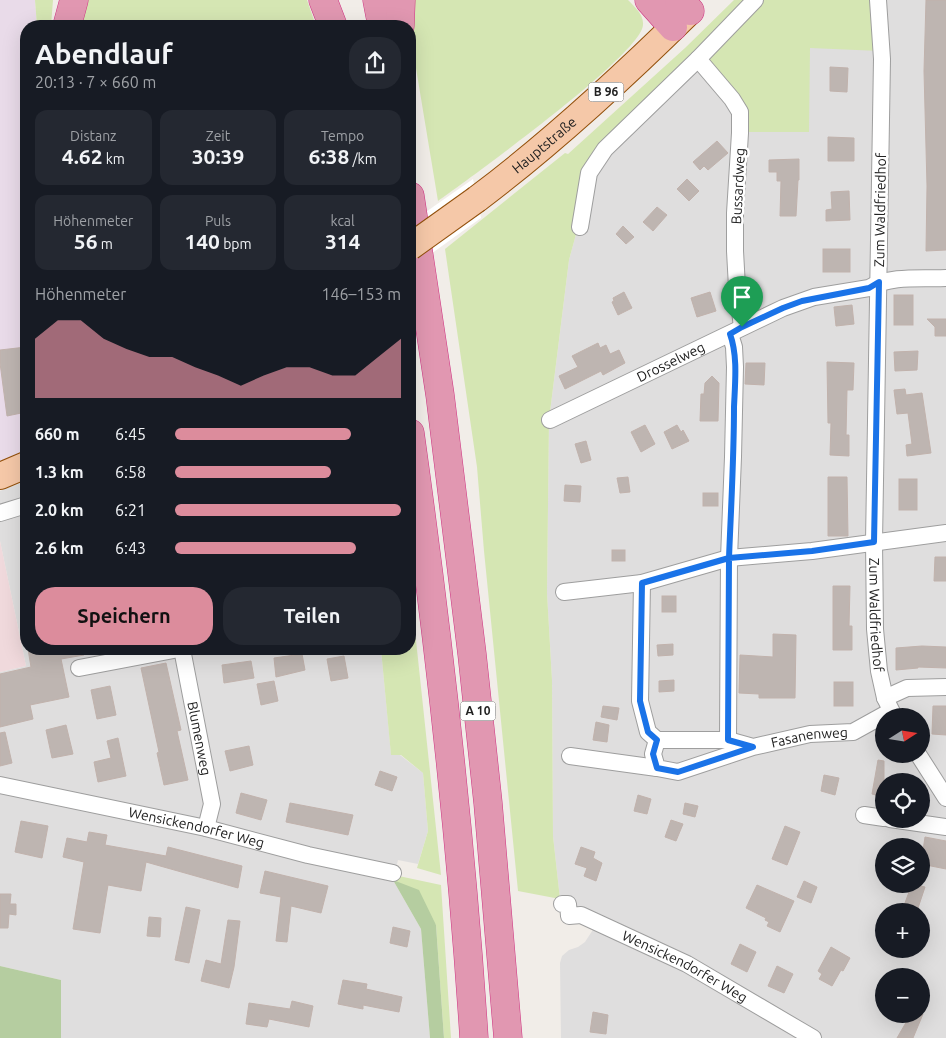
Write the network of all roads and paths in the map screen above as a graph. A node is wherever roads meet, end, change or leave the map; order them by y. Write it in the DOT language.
graph roads {
  1 [pos="62,0"];
  2 [pos="74,0"];
  3 [pos="323,0"];
  4 [pos="342,0"];
  5 [pos="377,0"];
  6 [pos="401,0"];
  7 [pos="650,0"];
  8 [pos="756,0"];
  9 [pos="878,0"];
  10 [pos="681,13"];
  11 [pos="59,20"];
  12 [pos="69,20"];
  13 [pos="330,20"];
  14 [pos="346,20"];
  15 [pos="381,20"];
  16 [pos="400,20"];
  17 [pos="698,59"];
  18 [pos="580,227"];
  19 [pos="416,236"];
  20 [pos="416,244"];
  21 [pos="946,278"];
  22 [pos="879,282"];
  23 [pos="736,330"];
  24 [pos="550,420"];
  25 [pos="20,468"];
  26 [pos="0,476"];
  27 [pos="416,477"];
  28 [pos="20,507"];
  29 [pos="0,514"];
  30 [pos="946,533"];
  31 [pos="874,542"];
  32 [pos="729,558"];
  33 [pos="642,583"];
  34 [pos="564,592"];
  35 [pos="148,655"];
  36 [pos="181,655"];
  37 [pos="79,668"];
  38 [pos="946,687"];
  39 [pos="890,708"];
  40 [pos="875,718"];
  41 [pos="657,740"];
  42 [pos="728,740"];
  43 [pos="753,747"];
  44 [pos="570,756"];
  45 [pos="924,763"];
  46 [pos="657,768"];
  47 [pos="0,785"];
  48 [pos="946,798"];
  49 [pos="864,815"];
  50 [pos="875,817"];
  51 [pos="930,825"];
  52 [pos="946,827"];
  53 [pos="206,828"];
  54 [pos="393,873"];
  55 [pos="562,904"];
  56 [pos="474,1038"];
  57 [pos="508,1038"];
  58 [pos="813,1038"];
  1 -- 11 [label="highway"];
  2 -- 12 [label="highway"];
  3 -- 13 [label="highway"];
  4 -- 14 [label="highway"];
  5 -- 15 [label="highway"];
  6 -- 16 [label="highway"];
  7 -- 10 [label="highway"];
  8 -- 17 [label="street"];
  9 -- 22 [label="street, Zum Waldfriedhof"];
  10 -- 20 [label="main road, Hauptstraße / B 96, bridge"];
  17 -- 18 [label="street"];
  17 -- 23 [label="street, Bussardweg"];
  19 -- 57 [label="highway, A 10"];
  21 -- 22 [label="street, Drosselweg"];
  22 -- 23 [label="street, Drosselweg"];
  22 -- 31 [label="street, Zum Waldfriedhof"];
  23 -- 24 [label="street, Drosselweg"];
  23 -- 32 [label="street, Bussardweg"];
  25 -- 26 [label="main road"];
  27 -- 56 [label="highway, A 10"];
  28 -- 29 [label="street"];
  30 -- 31 [label="street"];
  31 -- 32 [label="street"];
  31 -- 39 [label="street, Zum Waldfriedhof"];
  32 -- 33 [label="street"];
  32 -- 42 [label="street, Bussardweg"];
  33 -- 34 [label="street"];
  33 -- 41 [label="street"];
  35 -- 37 [label="street, Blumenweg"];
  36 -- 53 [label="street, Blumenweg"];
  38 -- 39 [label="street, Fasanenweg"];
  40 -- 43 [label="street, Fasanenweg"];
  41 -- 42 [label="street, Fasanenweg"];
  41 -- 46 [label="street"];
  42 -- 43 [label="street, Fasanenweg"];
  43 -- 46 [label="street, Fasanenweg"];
  44 -- 46 [label="street, Fasanenweg"];
  45 -- 48 [label="street"];
  47 -- 53 [label="street, Wensickendorfer Weg"];
  49 -- 50 [label="street"];
  51 -- 52 [label="street"];
  53 -- 54 [label="street, Wensickendorfer Weg"];
  55 -- 58 [label="street, Wensickendorfer Weg"];
}
